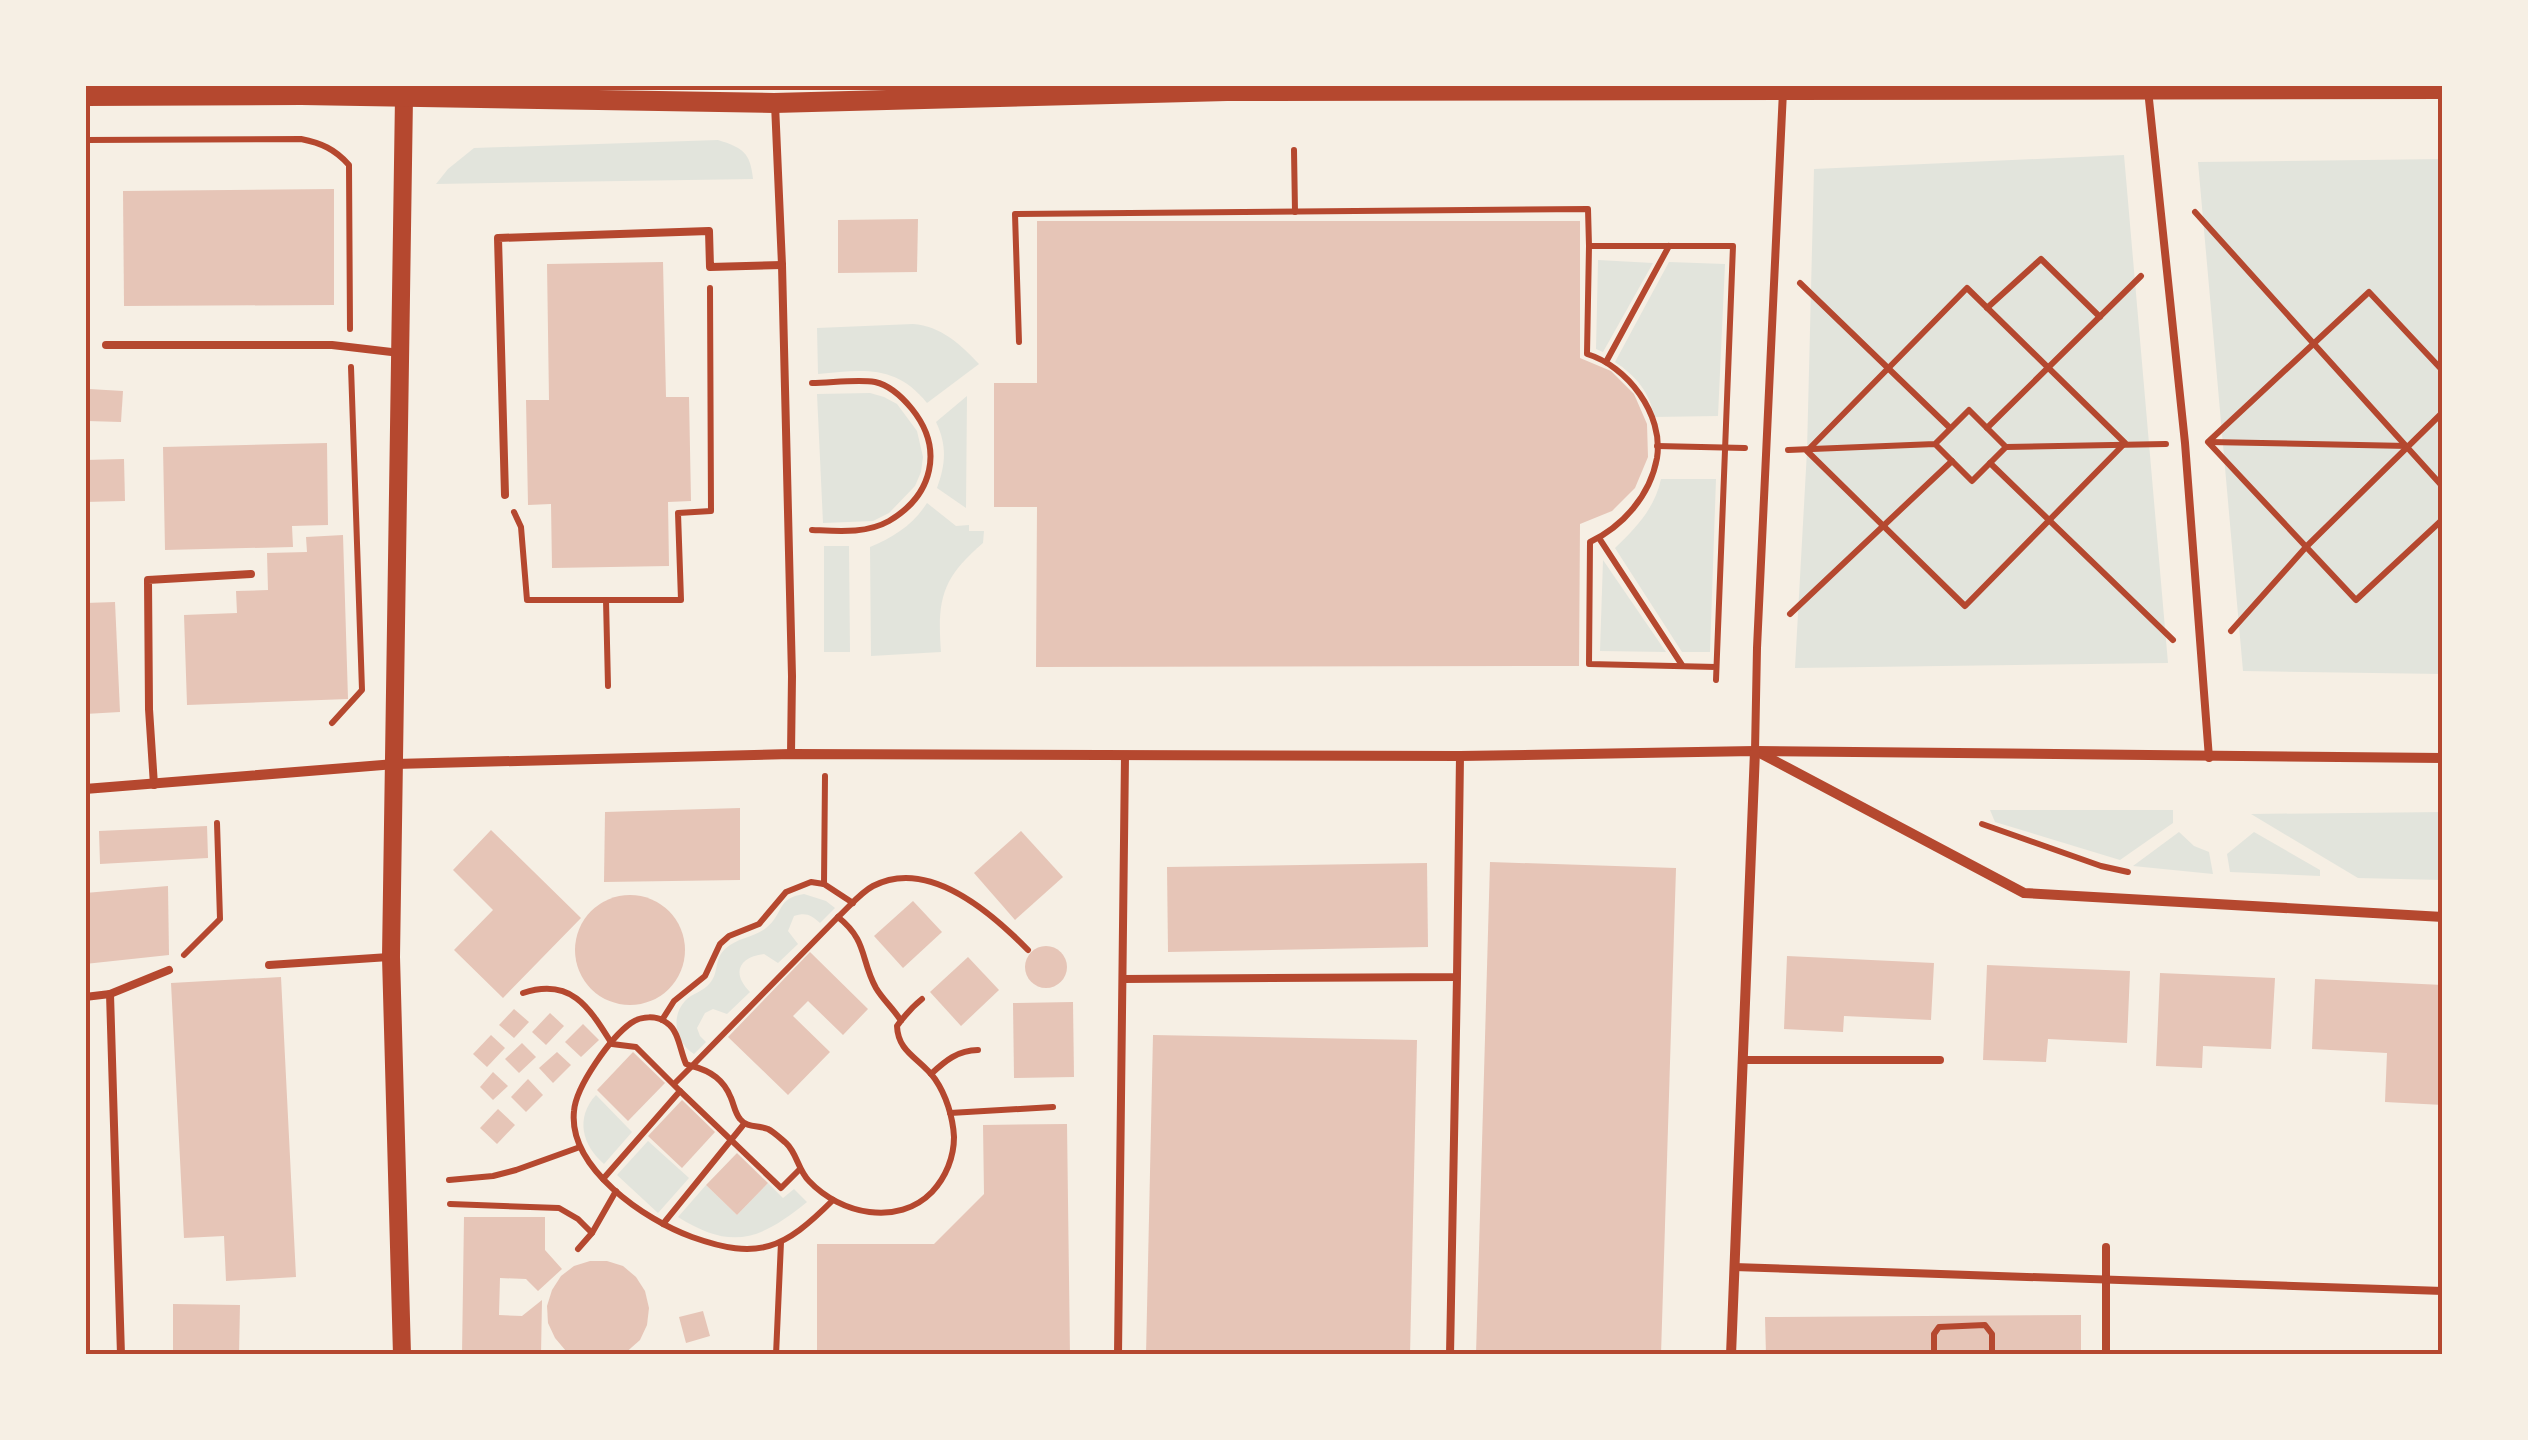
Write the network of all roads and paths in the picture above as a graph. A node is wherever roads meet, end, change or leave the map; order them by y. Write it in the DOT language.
graph roads {
  1 [pos="2106,87"];
  2 [pos="2309,87"];
  3 [pos="1227,88"];
  4 [pos="1740,88"];
  5 [pos="2443,89"];
  6 [pos="2148,90"];
  7 [pos="404,91"];
  8 [pos="1784,91"];
  9 [pos="820,93"];
  10 [pos="858,93"];
  11 [pos="85,96"];
  12 [pos="774,102"];
  13 [pos="1294,150"];
  14 [pos="1295,212"];
  15 [pos="2195,212"];
  16 [pos="1590,246"];
  17 [pos="1670,246"];
  18 [pos="782,265"];
  19 [pos="710,267"];
  20 [pos="2141,276"];
  21 [pos="1800,283"];
  22 [pos="1988,308"];
  23 [pos="2100,317"];
  24 [pos="1020,342"];
  25 [pos="2314,343"];
  26 [pos="106,345"];
  27 [pos="400,353"];
  28 [pos="1606,362"];
  29 [pos="1888,368"];
  30 [pos="2048,368"];
  31 [pos="2443,371"];
  32 [pos="812,383"];
  33 [pos="2443,412"];
  34 [pos="1950,428"];
  35 [pos="1987,428"];
  36 [pos="2208,442"];
  37 [pos="2125,443"];
  38 [pos="1935,444"];
  39 [pos="2185,444"];
  40 [pos="1656,446"];
  41 [pos="2408,446"];
  42 [pos="1725,447"];
  43 [pos="2006,447"];
  44 [pos="1807,450"];
  45 [pos="1952,461"];
  46 [pos="1990,463"];
  47 [pos="2443,487"];
  48 [pos="505,494"];
  49 [pos="2049,520"];
  50 [pos="2443,520"];
  51 [pos="1883,526"];
  52 [pos="812,530"];
  53 [pos="1599,538"];
  54 [pos="2306,547"];
  55 [pos="251,574"];
  56 [pos="606,600"];
  57 [pos="1790,614"];
  58 [pos="2231,631"];
  59 [pos="2173,640"];
  60 [pos="1683,666"];
  61 [pos="1716,667"];
  62 [pos="1716,680"];
  63 [pos="608,686"];
  64 [pos="1755,751"];
  65 [pos="791,754"];
  66 [pos="825,755"];
  67 [pos="1125,756"];
  68 [pos="1460,756"];
  69 [pos="2209,758"];
  70 [pos="2443,758"];
  71 [pos="395,764"];
  72 [pos="154,785"];
  73 [pos="85,789"];
  74 [pos="217,823"];
  75 [pos="1982,824"];
  76 [pos="2135,874"];
  77 [pos="824,884"];
  78 [pos="853,903"];
  79 [pos="838,917"];
  80 [pos="2443,917"];
  81 [pos="1028,950"];
  82 [pos="391,957"];
  83 [pos="269,965"];
  84 [pos="169,970"];
  85 [pos="1457,977"];
  86 [pos="1123,979"];
  87 [pos="523,993"];
  88 [pos="110,994"];
  89 [pos="85,998"];
  90 [pos="922,999"];
  91 [pos="662,1020"];
  92 [pos="901,1021"];
  93 [pos="612,1044"];
  94 [pos="978,1050"];
  95 [pos="1742,1060"];
  96 [pos="1940,1060"];
  97 [pos="692,1066"];
  98 [pos="931,1074"];
  99 [pos="677,1088"];
  100 [pos="1054,1108"];
  101 [pos="950,1113"];
  102 [pos="744,1124"];
  103 [pos="731,1140"];
  104 [pos="580,1147"];
  105 [pos="800,1169"];
  106 [pos="604,1179"];
  107 [pos="450,1180"];
  108 [pos="616,1191"];
  109 [pos="834,1200"];
  110 [pos="450,1204"];
  111 [pos="663,1224"];
  112 [pos="592,1233"];
  113 [pos="781,1242"];
  114 [pos="2106,1247"];
  115 [pos="578,1249"];
  116 [pos="1734,1267"];
  117 [pos="2106,1280"];
  118 [pos="2443,1291"];
  119 [pos="121,1355"];
  120 [pos="402,1355"];
  121 [pos="776,1355"];
  122 [pos="1118,1355"];
  123 [pos="1450,1355"];
  124 [pos="1731,1355"];
  125 [pos="1934,1355"];
  126 [pos="1992,1355"];
  127 [pos="2106,1355"];
  1 -- 6 [label="main road"];
  1 -- 8 [label="main road"];
  2 -- 5 [label="main road"];
  2 -- 6 [label="main road"];
  3 -- 4 [label="main road"];
  3 -- 10 [label="main road"];
  4 -- 8 [label="main road"];
  6 -- 39 [label="lane"];
  7 -- 11 [label="main road"];
  7 -- 12 [label="main road"];
  7 -- 27 [label="street"];
  8 -- 64 [label="lane"];
  9 -- 10 [label="main road"];
  9 -- 12 [label="main road"];
  12 -- 18 [label="lane"];
  13 -- 14 [label="path"];
  14 -- 16 [label="path"];
  14 -- 24 [label="path"];
  15 -- 25 [label="path"];
  16 -- 17 [label="path"];
  16 -- 28 [label="path"];
  17 -- 28 [label="path"];
  17 -- 42 [label="path"];
  18 -- 19 [label="lane"];
  18 -- 65 [label="lane"];
  19 -- 48 [label="lane"];
  19 -- 56 [label="path"];
  20 -- 23 [label="path"];
  21 -- 29 [label="path"];
  22 -- 23 [label="path"];
  22 -- 29 [label="path"];
  22 -- 30 [label="path"];
  23 -- 30 [label="path"];
  25 -- 31 [label="path"];
  25 -- 36 [label="path"];
  25 -- 41 [label="path"];
  26 -- 27 [label="lane"];
  27 -- 71 [label="street"];
  28 -- 40 [label="path"];
  29 -- 34 [label="path"];
  29 -- 44 [label="path"];
  30 -- 35 [label="path"];
  30 -- 37 [label="path"];
  32 -- 52 [label="path"];
  33 -- 41 [label="path"];
  34 -- 35 [label="path"];
  34 -- 38 [label="path"];
  35 -- 43 [label="path"];
  36 -- 39 [label="path"];
  36 -- 41 [label="path"];
  36 -- 54 [label="path"];
  37 -- 39 [label="path"];
  37 -- 43 [label="path"];
  37 -- 49 [label="path"];
  38 -- 44 [label="path"];
  38 -- 45 [label="path"];
  39 -- 69 [label="lane"];
  40 -- 42 [label="path"];
  40 -- 53 [label="path"];
  41 -- 47 [label="path"];
  41 -- 54 [label="path"];
  42 -- 61 [label="path"];
  43 -- 46 [label="path"];
  44 -- 51 [label="path"];
  45 -- 46 [label="path"];
  45 -- 51 [label="path"];
  46 -- 49 [label="path"];
  48 -- 56 [label="path"];
  49 -- 51 [label="path"];
  49 -- 59 [label="path"];
  50 -- 54 [label="path"];
  51 -- 57 [label="path"];
  53 -- 60 [label="path"];
  53 -- 60 [label="path"];
  54 -- 58 [label="path"];
  55 -- 72 [label="lane"];
  56 -- 63 [label="path"];
  60 -- 61 [label="path"];
  61 -- 62 [label="path"];
  64 -- 68 [label="street"];
  64 -- 69 [label="street"];
  64 -- 80 [label="street"];
  64 -- 95 [label="street"];
  65 -- 66 [label="street"];
  65 -- 71 [label="street"];
  66 -- 67 [label="street"];
  66 -- 77 [label="path"];
  67 -- 68 [label="street"];
  67 -- 86 [label="lane"];
  68 -- 85 [label="lane"];
  69 -- 70 [label="street"];
  71 -- 72 [label="street"];
  71 -- 82 [label="street"];
  72 -- 73 [label="street"];
  74 -- 84 [label="path"];
  75 -- 76 [label="path"];
  77 -- 78 [label="path"];
  77 -- 91 [label="path"];
  78 -- 79 [label="path"];
  78 -- 81 [label="path"];
  79 -- 92 [label="path"];
  79 -- 97 [label="path"];
  82 -- 83 [label="lane"];
  82 -- 120 [label="street"];
  84 -- 88 [label="lane"];
  85 -- 86 [label="lane"];
  85 -- 123 [label="lane"];
  86 -- 122 [label="lane"];
  87 -- 93 [label="path"];
  88 -- 89 [label="lane"];
  88 -- 119 [label="lane"];
  90 -- 92 [label="path"];
  91 -- 93 [label="path"];
  91 -- 97 [label="path"];
  92 -- 98 [label="path"];
  93 -- 99 [label="path"];
  93 -- 104 [label="path"];
  94 -- 98 [label="path"];
  95 -- 96 [label="lane"];
  95 -- 116 [label="street"];
  97 -- 99 [label="path"];
  97 -- 102 [label="path"];
  98 -- 101 [label="path"];
  99 -- 103 [label="path"];
  99 -- 106 [label="path"];
  100 -- 101 [label="path"];
  101 -- 109 [label="path"];
  102 -- 103 [label="path"];
  102 -- 105 [label="path"];
  103 -- 105 [label="path"];
  103 -- 111 [label="path"];
  104 -- 106 [label="path"];
  104 -- 107 [label="path"];
  105 -- 109 [label="path"];
  106 -- 108 [label="path"];
  108 -- 111 [label="path"];
  108 -- 112 [label="path"];
  109 -- 113 [label="path"];
  110 -- 112 [label="path"];
  111 -- 113 [label="path"];
  112 -- 115 [label="path"];
  113 -- 121 [label="path"];
  114 -- 117 [label="lane"];
  116 -- 117 [label="lane"];
  116 -- 124 [label="street"];
  117 -- 118 [label="lane"];
  117 -- 127 [label="lane"];
  125 -- 126 [label="path"];
}
